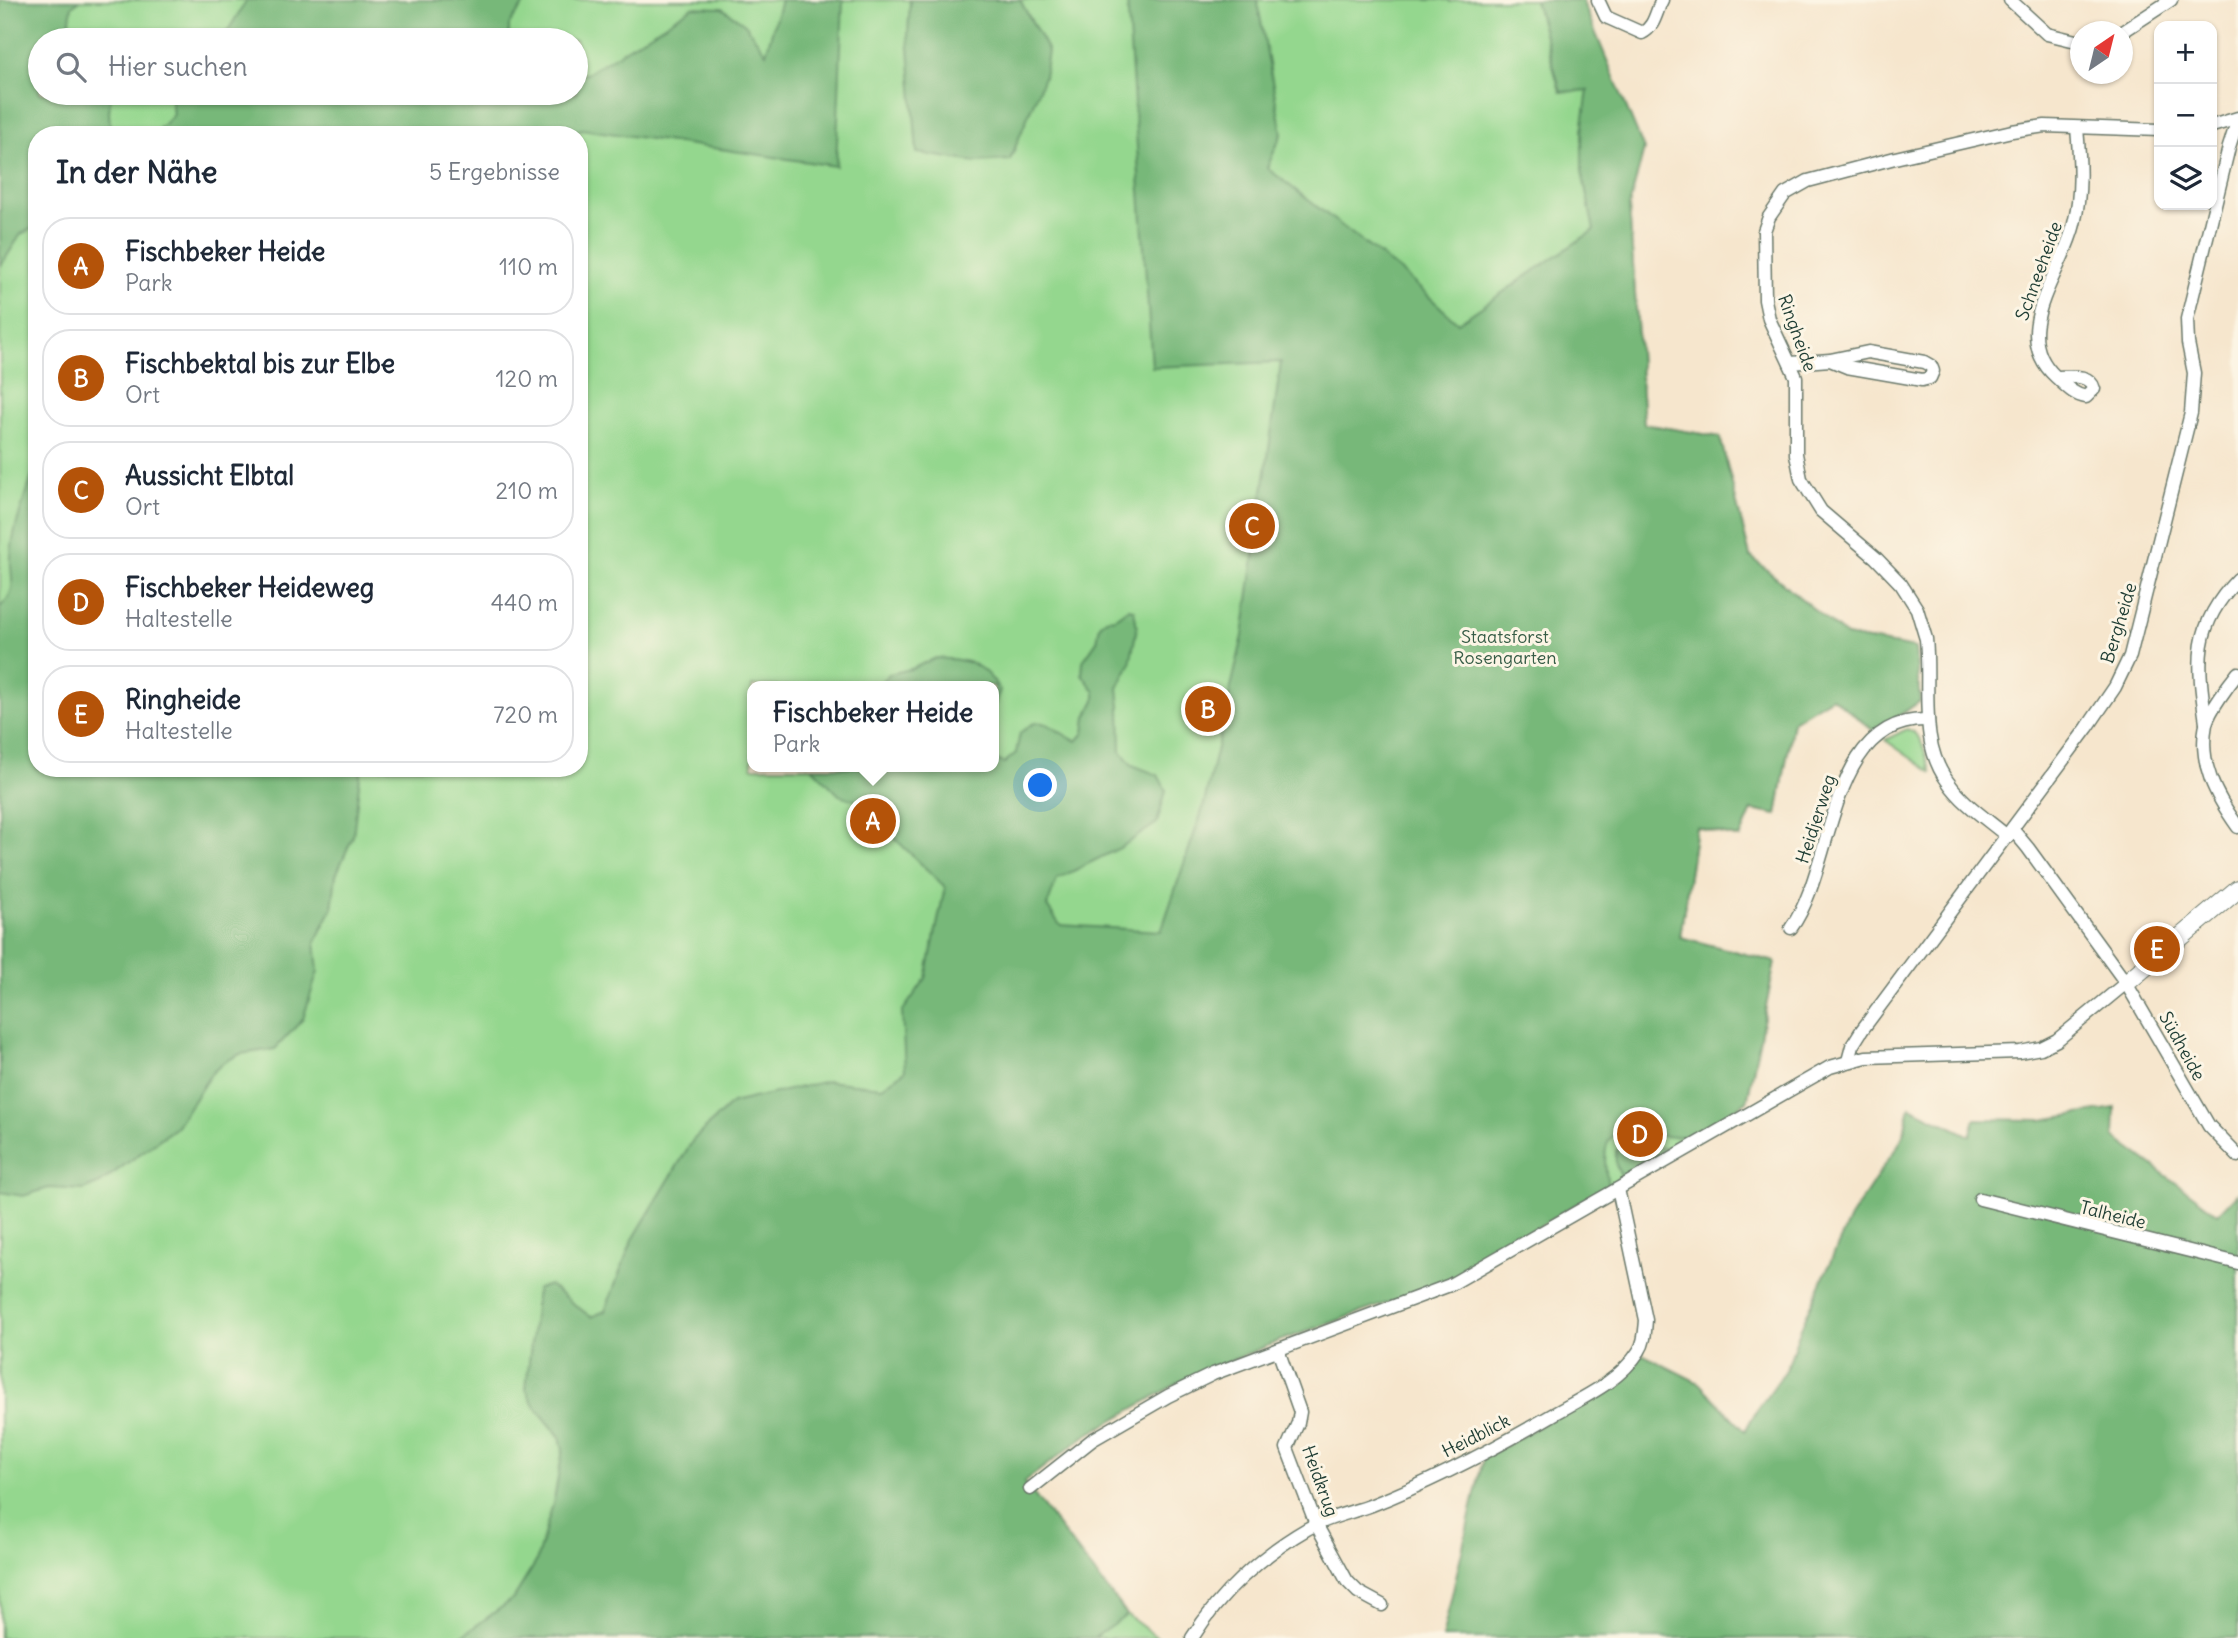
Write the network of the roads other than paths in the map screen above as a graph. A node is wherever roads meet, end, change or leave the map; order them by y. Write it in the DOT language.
graph roads {
  1 [pos="1598,0"];
  2 [pos="1662,0"];
  3 [pos="2010,0"];
  4 [pos="2171,0"];
  5 [pos="2133,25"];
  6 [pos="2070,39"];
  7 [pos="2238,118"];
  8 [pos="2217,124"];
  9 [pos="2077,128"];
  10 [pos="2154,130"];
  11 [pos="1830,360"];
  12 [pos="1791,363"];
  13 [pos="2056,377"];
  14 [pos="2238,579"];
  15 [pos="2238,673"];
  16 [pos="1928,720"];
  17 [pos="2206,722"];
  18 [pos="2238,827"];
  19 [pos="2010,834"];
  20 [pos="2238,889"];
  21 [pos="1791,928"];
  22 [pos="2126,983"];
  23 [pos="1848,1061"];
  24 [pos="2238,1156"];
  25 [pos="1618,1189"];
  26 [pos="1980,1199"];
  27 [pos="2238,1264"];
  28 [pos="1278,1350"];
  29 [pos="1030,1489"];
  30 [pos="1316,1524"];
  31 [pos="1382,1605"];
  32 [pos="1192,1638"];
  1 -- 2 [label="street"];
  3 -- 6 [label="street"];
  4 -- 5 [label="street"];
  7 -- 8 [label="street"];
  7 -- 19 [label="street, Bergheide"];
  9 -- 10 [label="street, Ringheide"];
  9 -- 12 [label="street, Ringheide"];
  9 -- 13 [label="street, Schneeheide"];
  11 -- 11 [label="street"];
  11 -- 12 [label="street"];
  12 -- 16 [label="street, Ringheide"];
  14 -- 17 [label="street"];
  15 -- 17 [label="street"];
  16 -- 19 [label="street, Ringheide"];
  16 -- 21 [label="street, Heidjerweg"];
  17 -- 18 [label="street"];
  19 -- 22 [label="street, Ringheide"];
  19 -- 23 [label="street, Bergheide"];
  20 -- 22 [label="street"];
  22 -- 23 [label="street"];
  22 -- 24 [label="street, Südheide"];
  23 -- 25 [label="street"];
  25 -- 28 [label="street"];
  25 -- 30 [label="street, Heidblick"];
  26 -- 27 [label="street, Talheide"];
  28 -- 29 [label="street"];
  28 -- 30 [label="street, Heidkrug"];
  30 -- 31 [label="street, Heidkrug"];
  30 -- 32 [label="street, Heidblick"];
}
